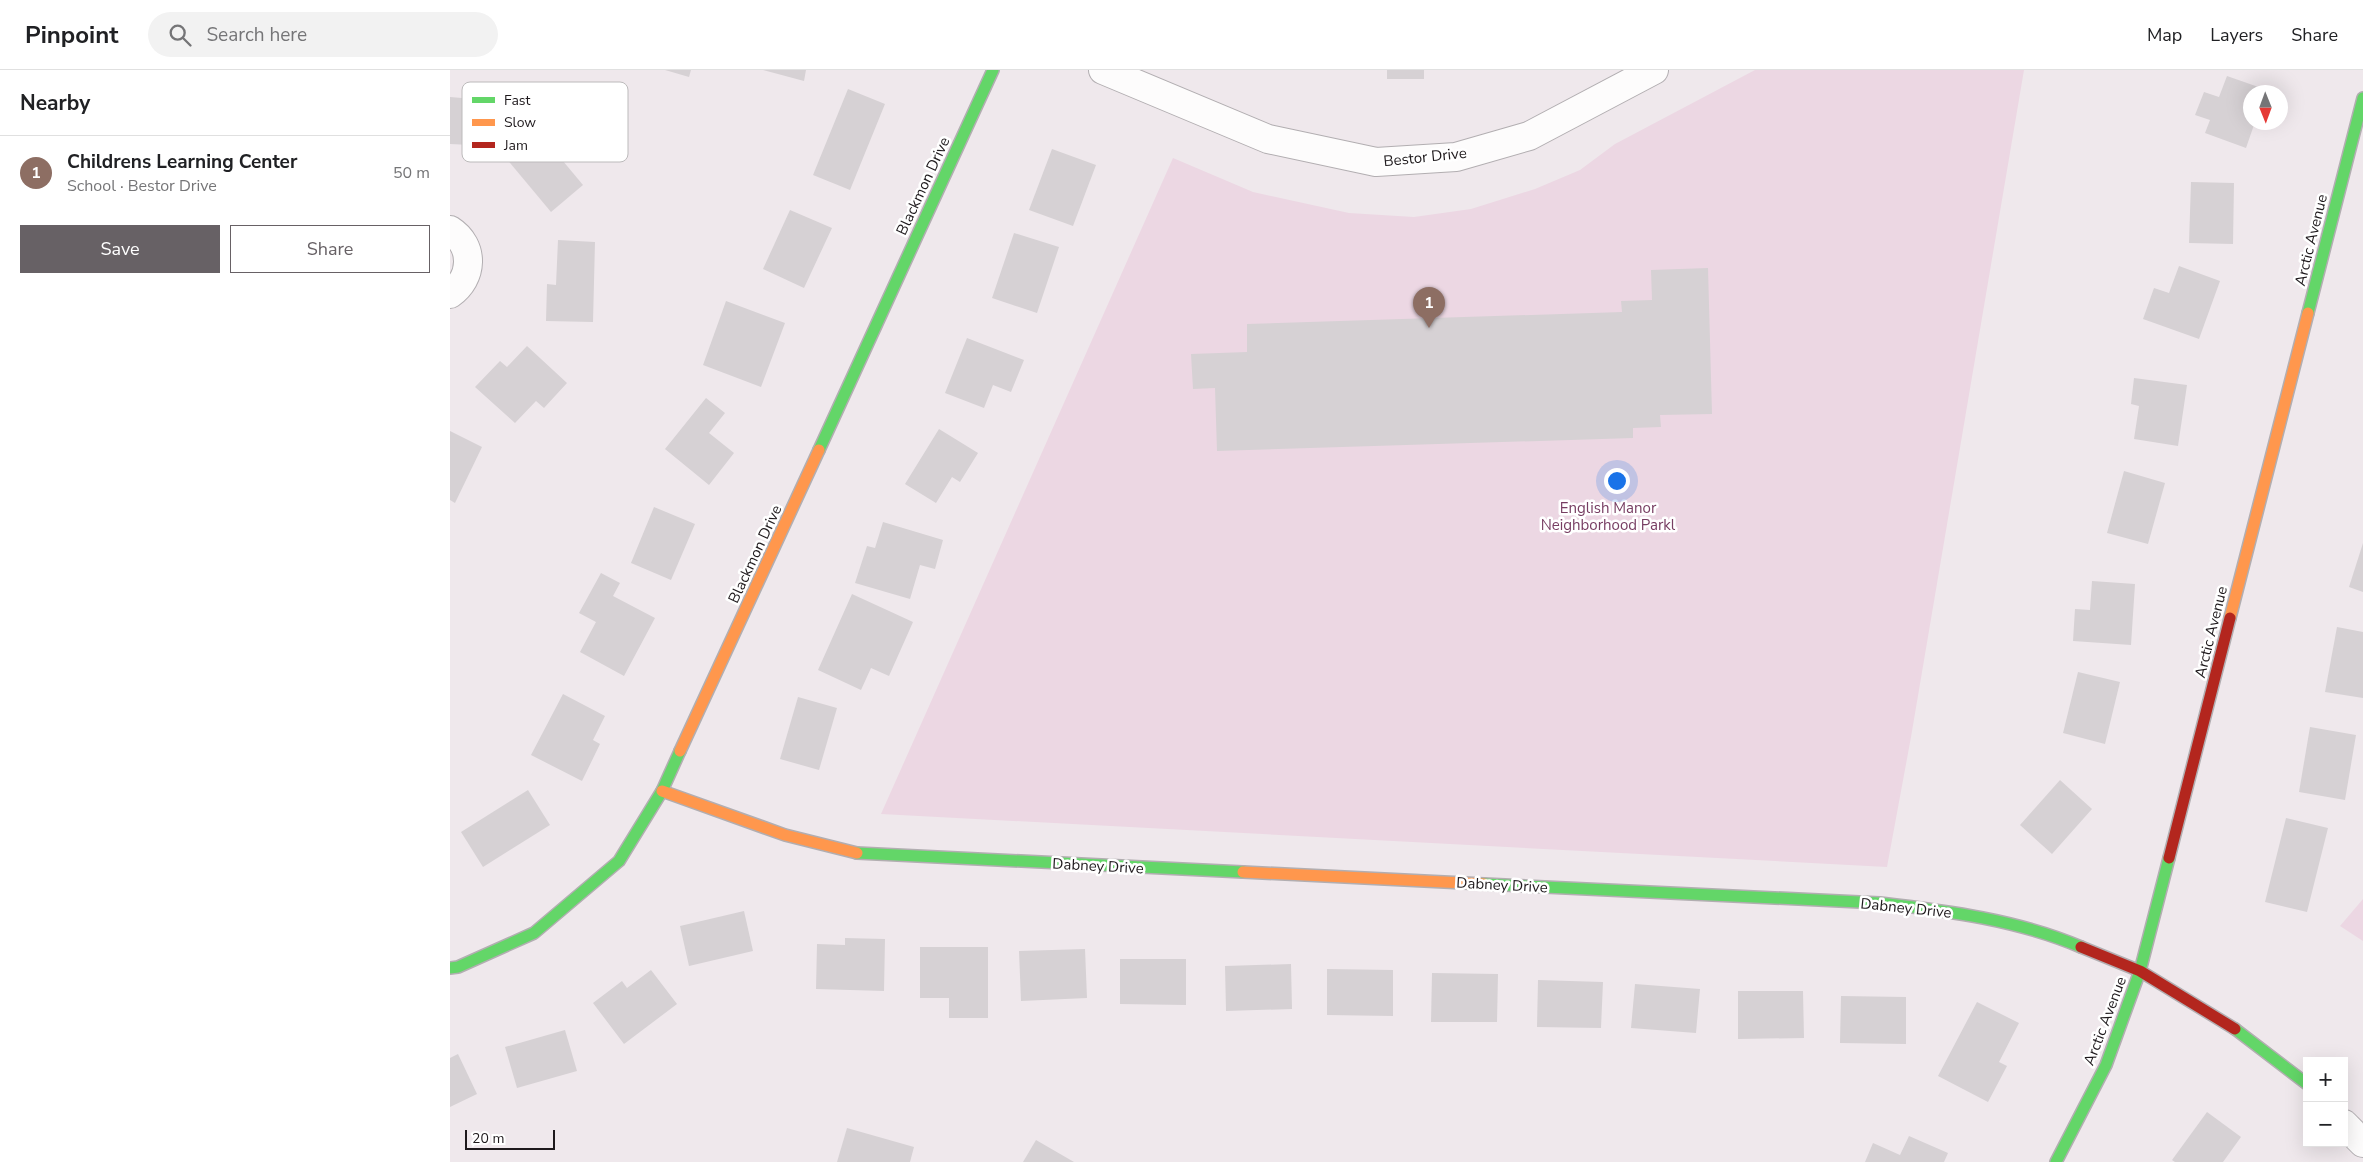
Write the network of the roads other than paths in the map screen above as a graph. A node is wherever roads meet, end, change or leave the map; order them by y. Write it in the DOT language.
graph roads {
  1 [pos="993,70"];
  2 [pos="1103,70"];
  3 [pos="1654,70"];
  4 [pos="2363,98"];
  5 [pos="450,230"];
  6 [pos="450,294"];
  7 [pos="662,791"];
  8 [pos="450,968"];
  9 [pos="2140,971"];
  10 [pos="2303,1081"];
  11 [pos="2348,1128"];
  12 [pos="2363,1143"];
  13 [pos="2056,1162"];
  1 -- 7 [label="street, Blackmon Drive"];
  2 -- 3 [label="street, Bestor Drive"];
  4 -- 9 [label="street, Arctic Avenue"];
  5 -- 6 [label="street"];
  7 -- 8 [label="street, Blackmon Drive"];
  7 -- 9 [label="street, Dabney Drive"];
  9 -- 10 [label="street, Dabney Drive"];
  9 -- 13 [label="street, Arctic Avenue"];
  11 -- 12 [label="street"];
}
